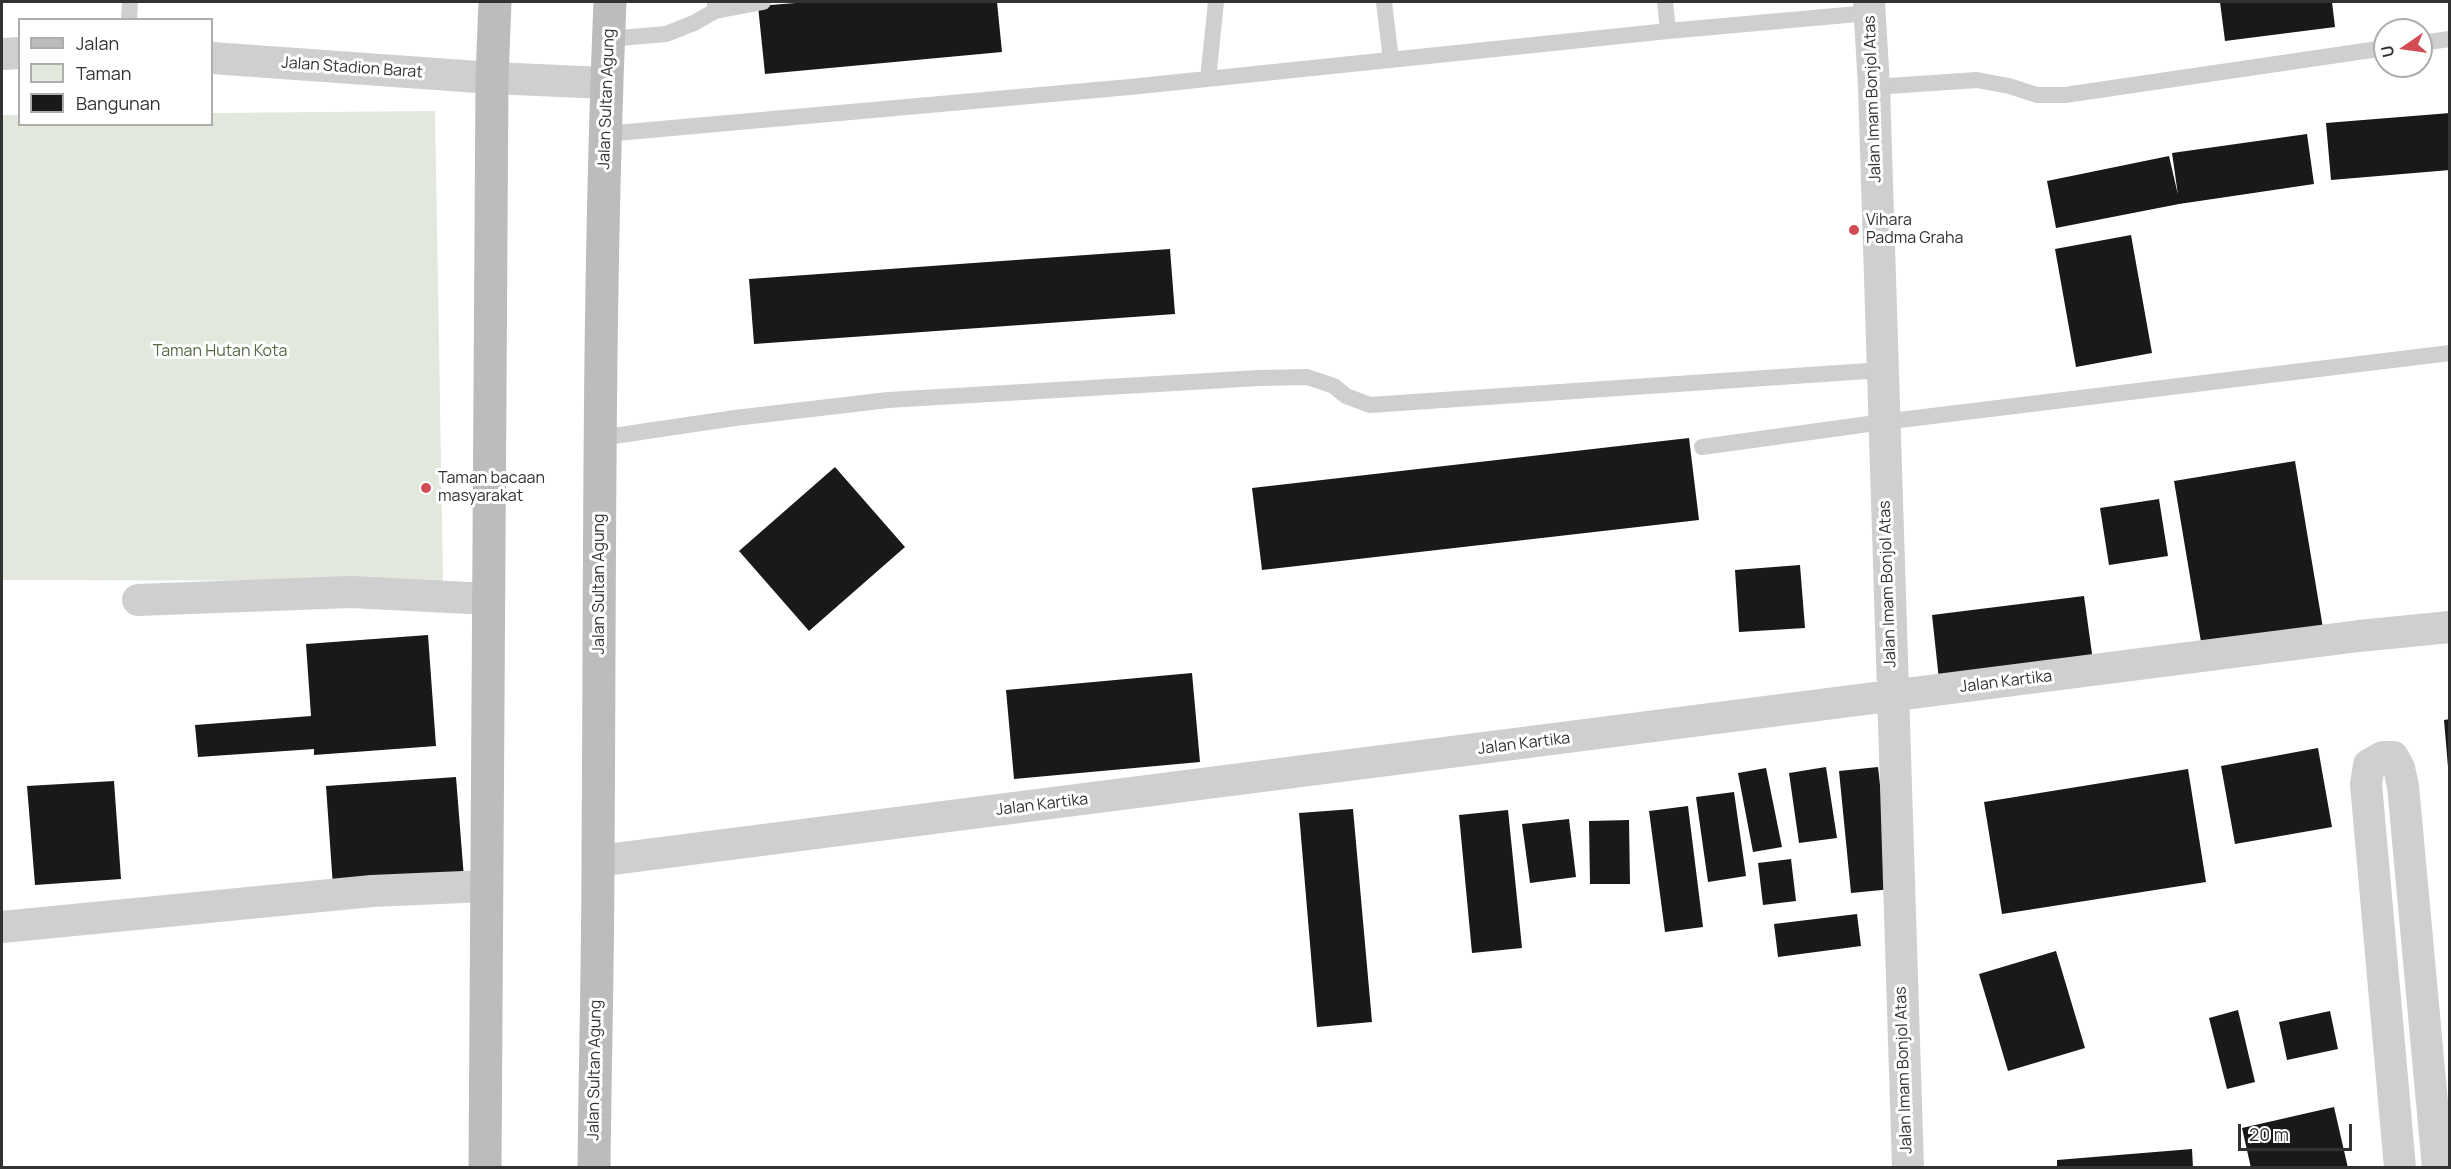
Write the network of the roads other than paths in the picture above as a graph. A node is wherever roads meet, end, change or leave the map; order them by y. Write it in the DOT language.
graph roads {
  1 [pos="130,2"];
  2 [pos="495,2"];
  3 [pos="610,2"];
  4 [pos="764,2"];
  5 [pos="1216,2"];
  6 [pos="1384,2"];
  7 [pos="1665,2"];
  8 [pos="715,6"];
  9 [pos="1869,7"];
  10 [pos="129,18"];
  11 [pos="1668,31"];
  12 [pos="608,39"];
  13 [pos="2450,39"];
  14 [pos="2433,41"];
  15 [pos="2373,50"];
  16 [pos="18,53"];
  17 [pos="2,54"];
  18 [pos="213,58"];
  19 [pos="1391,60"];
  20 [pos="492,78"];
  21 [pos="1208,79"];
  22 [pos="606,83"];
  23 [pos="1874,87"];
  24 [pos="605,134"];
  25 [pos="2450,353"];
  26 [pos="1882,370"];
  27 [pos="1883,422"];
  28 [pos="600,438"];
  29 [pos="1702,447"];
  30 [pos="489,599"];
  31 [pos="138,600"];
  32 [pos="2450,627"];
  33 [pos="1892,697"];
  34 [pos="598,861"];
  35 [pos="486,886"];
  36 [pos="2,927"];
  37 [pos="485,1167"];
  38 [pos="594,1167"];
  39 [pos="1908,1167"];
  40 [pos="2400,1167"];
  41 [pos="2438,1167"];
  1 -- 10 [label="lane"];
  2 -- 20 [label="main road"];
  3 -- 12 [label="main road, Jalan Sultan Agung"];
  4 -- 8 [label="lane"];
  5 -- 21 [label="lane"];
  6 -- 19 [label="lane"];
  7 -- 11 [label="lane"];
  8 -- 12 [label="lane"];
  9 -- 11 [label="lane"];
  9 -- 23 [label="street, Jalan Imam Bonjol Atas"];
  11 -- 19 [label="lane"];
  12 -- 22 [label="main road, Jalan Sultan Agung"];
  13 -- 14 [label="lane"];
  15 -- 23 [label="lane"];
  16 -- 17 [label="street"];
  18 -- 20 [label="street, Jalan Stadion Barat"];
  19 -- 21 [label="lane"];
  20 -- 22 [label="street, Jalan Stadion Barat"];
  20 -- 30 [label="main road"];
  21 -- 24 [label="lane"];
  22 -- 24 [label="main road, Jalan Sultan Agung"];
  23 -- 26 [label="street, Jalan Imam Bonjol Atas"];
  24 -- 28 [label="main road, Jalan Sultan Agung"];
  25 -- 27 [label="lane"];
  26 -- 27 [label="street, Jalan Imam Bonjol Atas"];
  26 -- 28 [label="lane"];
  27 -- 29 [label="lane"];
  27 -- 33 [label="street, Jalan Imam Bonjol Atas"];
  28 -- 34 [label="main road, Jalan Sultan Agung"];
  30 -- 31 [label="street"];
  30 -- 35 [label="main road"];
  32 -- 33 [label="street, Jalan Kartika"];
  33 -- 34 [label="street, Jalan Kartika"];
  33 -- 39 [label="street, Jalan Imam Bonjol Atas"];
  34 -- 38 [label="main road, Jalan Sultan Agung"];
  35 -- 36 [label="street"];
  35 -- 37 [label="main road"];
  40 -- 41 [label="street"];
}
